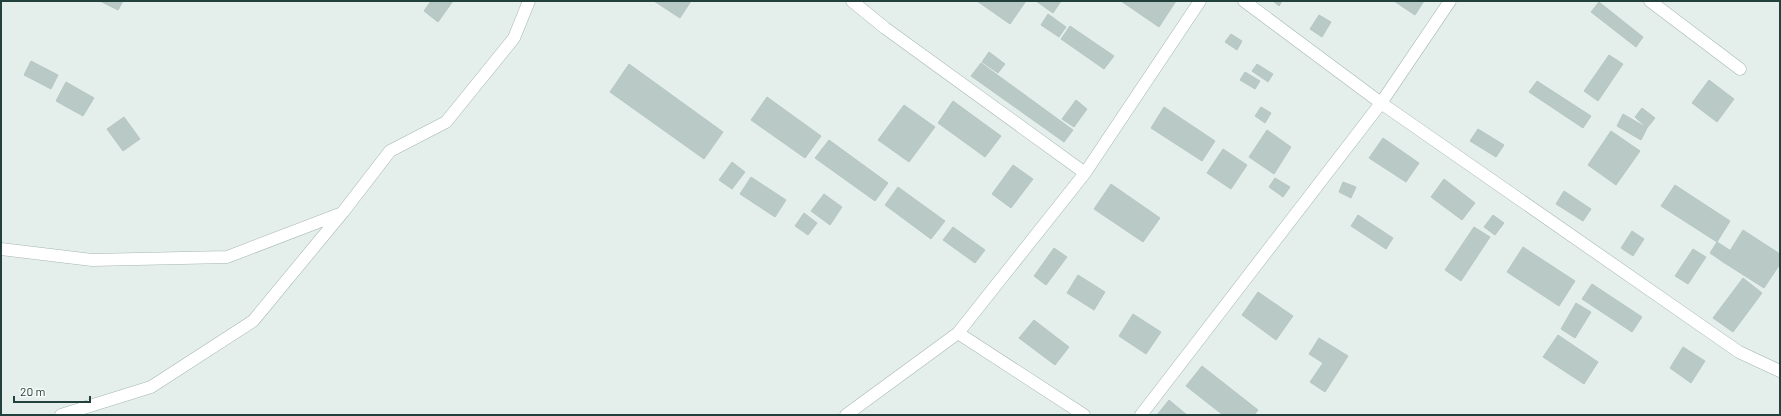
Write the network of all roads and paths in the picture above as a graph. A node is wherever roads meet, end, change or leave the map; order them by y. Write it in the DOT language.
graph roads {
  1 [pos="529,1"];
  2 [pos="852,1"];
  3 [pos="1200,1"];
  4 [pos="1244,1"];
  5 [pos="1450,1"];
  6 [pos="1650,1"];
  7 [pos="1740,69"];
  8 [pos="1380,103"];
  9 [pos="1085,173"];
  10 [pos="343,212"];
  11 [pos="1,249"];
  12 [pos="958,333"];
  13 [pos="1780,371"];
  14 [pos="61,415"];
  15 [pos="846,415"];
  16 [pos="1084,415"];
  17 [pos="1141,415"];
  1 -- 10 [label="street"];
  2 -- 9 [label="street"];
  3 -- 9 [label="street"];
  4 -- 8 [label="street"];
  5 -- 8 [label="street"];
  6 -- 7 [label="street"];
  8 -- 13 [label="street"];
  8 -- 17 [label="street"];
  9 -- 12 [label="street"];
  10 -- 11 [label="street"];
  10 -- 14 [label="street"];
  12 -- 15 [label="street"];
  12 -- 16 [label="street"];
}
